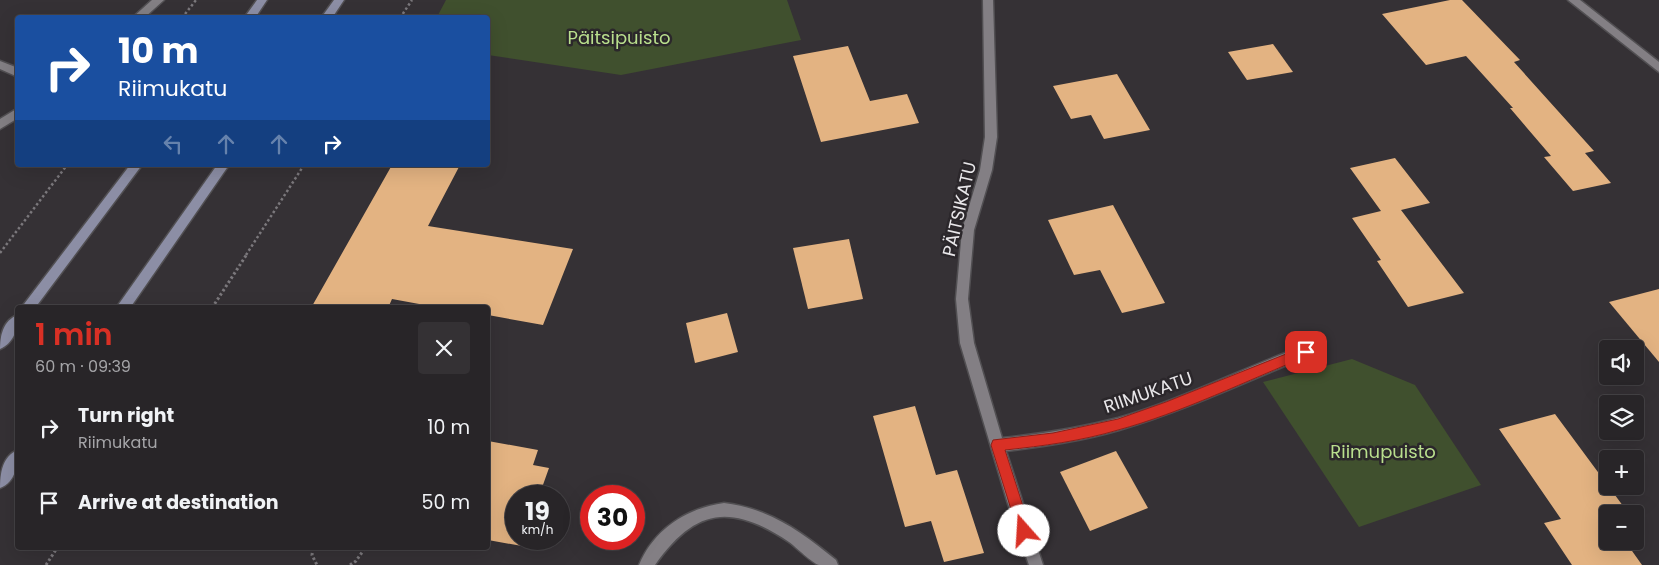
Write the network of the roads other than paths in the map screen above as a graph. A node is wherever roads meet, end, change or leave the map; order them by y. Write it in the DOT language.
graph roads {
  1 [pos="159,0"];
  2 [pos="262,0"];
  3 [pos="339,0"];
  4 [pos="988,0"];
  5 [pos="1573,0"];
  6 [pos="141,15"];
  7 [pos="251,15"];
  8 [pos="328,15"];
  9 [pos="0,65"];
  10 [pos="1659,68"];
  11 [pos="15,72"];
  12 [pos="15,114"];
  13 [pos="0,125"];
  14 [pos="134,167"];
  15 [pos="222,167"];
  16 [pos="29,305"];
  17 [pos="124,305"];
  18 [pos="15,324"];
  19 [pos="0,343"];
  20 [pos="1306,352"];
  21 [pos="997,445"];
  22 [pos="15,460"];
  23 [pos="0,481"];
  24 [pos="646,565"];
  25 [pos="831,565"];
  26 [pos="1036,565"];
  1 -- 6 [label="street"];
  2 -- 7 [label="main road"];
  3 -- 8 [label="main road"];
  4 -- 21 [label="street, PÄITSIKATU"];
  5 -- 10 [label="street"];
  9 -- 11 [label="street"];
  12 -- 13 [label="street"];
  14 -- 16 [label="main road"];
  15 -- 17 [label="main road"];
  18 -- 19 [label="main road"];
  20 -- 21 [label="street, RIIMUKATU"];
  21 -- 26 [label="street, PÄITSIKATU"];
  22 -- 23 [label="main road"];
  24 -- 25 [label="street"];
}
